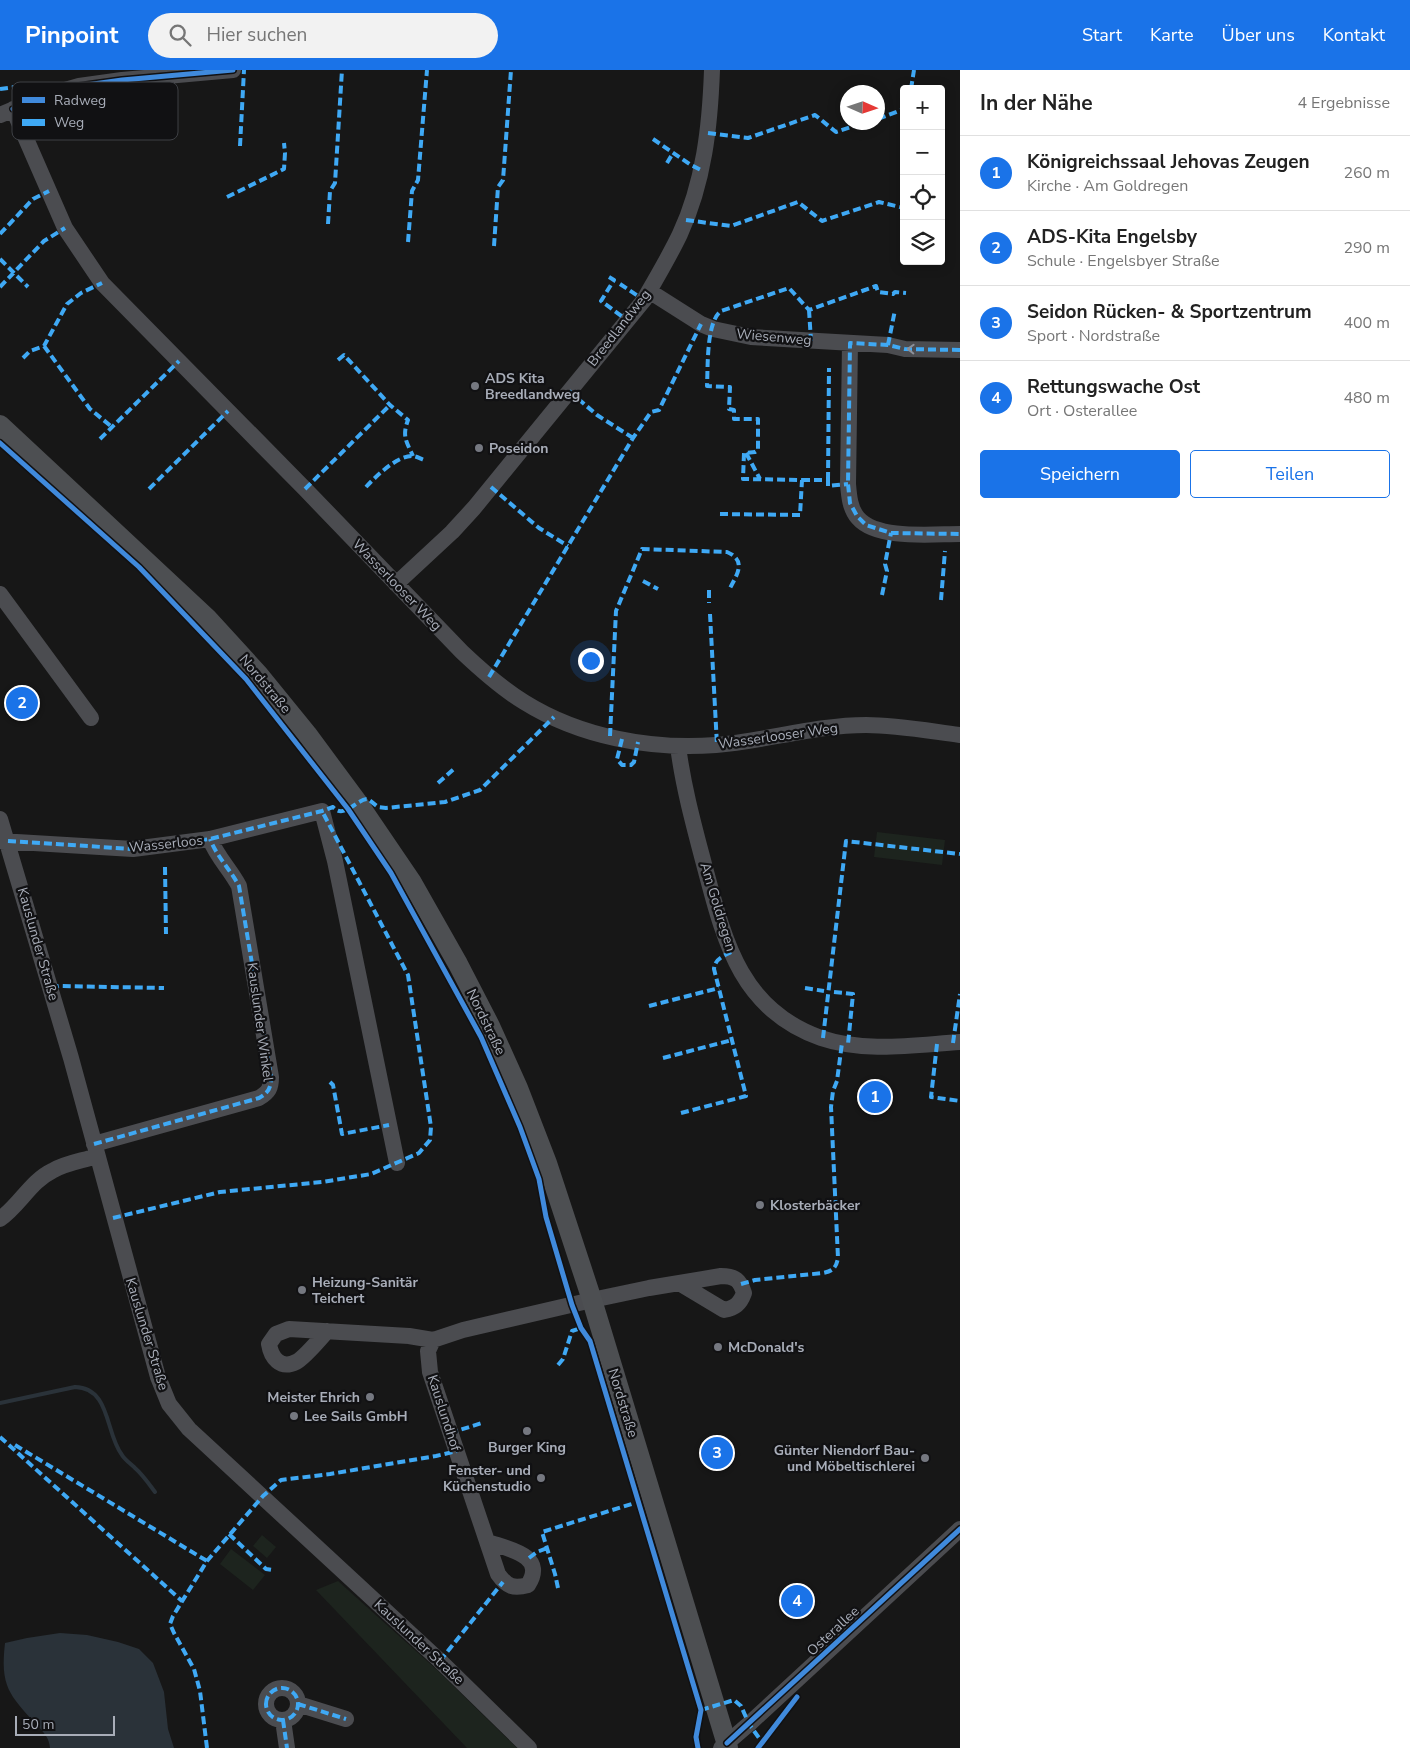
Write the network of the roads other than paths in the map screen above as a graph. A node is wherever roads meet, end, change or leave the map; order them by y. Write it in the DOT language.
graph roads {
  1 [pos="233,70"];
  2 [pos="712,70"];
  3 [pos="121,75"];
  4 [pos="94,82"];
  5 [pos="6,112"];
  6 [pos="12,124"];
  7 [pos="20,140"];
  8 [pos="650,291"];
  9 [pos="850,343"];
  10 [pos="960,350"];
  11 [pos="3,427"];
  12 [pos="960,534"];
  13 [pos="396,584"];
  14 [pos="0,594"];
  15 [pos="92,718"];
  16 [pos="960,735"];
  17 [pos="678,746"];
  18 [pos="0,819"];
  19 [pos="210,839"];
  20 [pos="4,841"];
  21 [pos="960,1042"];
  22 [pos="95,1150"];
  23 [pos="397,1162"];
  24 [pos="0,1219"];
  25 [pos="679,1283"];
  26 [pos="592,1300"];
  27 [pos="327,1331"];
  28 [pos="433,1340"];
  29 [pos="960,1529"];
  30 [pos="488,1542"];
  31 [pos="298,1704"];
  32 [pos="346,1719"];
  33 [pos="283,1720"];
  34 [pos="725,1746"];
  35 [pos="287,1748"];
  36 [pos="529,1748"];
  1 -- 3 [label="street"];
  2 -- 8 [label="street, Breedlandweg"];
  3 -- 4 [label="street"];
  5 -- 6 [label="street, Wasserlooser Weg"];
  7 -- 13 [label="street, Wasserlooser Weg"];
  8 -- 9 [label="street, Wiesenweg"];
  8 -- 13 [label="street, Breedlandweg"];
  10 -- 9 [label="street, Wiesenweg, one-way"];
  9 -- 12 [label="street"];
  11 -- 26 [label="main road, Nordstraße"];
  13 -- 17 [label="street, Wasserlooser Weg"];
  14 -- 15 [label="street"];
  16 -- 17 [label="street, Wasserlooser Weg"];
  17 -- 21 [label="street, Am Goldregen"];
  18 -- 20 [label="street, Kauslunder Straße"];
  19 -- 20 [label="street, Wasserloos"];
  19 -- 22 [label="street, Kauslunder Winkel"];
  19 -- 23 [label="street, Wasserloos"];
  20 -- 22 [label="street, Kauslunder Straße"];
  22 -- 24 [label="street"];
  22 -- 36 [label="street, Kauslunder Straße"];
  25 -- 26 [label="street"];
  26 -- 28 [label="street"];
  26 -- 34 [label="main road, Nordstraße"];
  27 -- 28 [label="street"];
  28 -- 30 [label="street, Kauslundhof"];
  29 -- 34 [label="street, Osterallee"];
  31 -- 32 [label="street"];
  31 -- 33 [label="street"];
  31 -- 33 [label="street"];
  33 -- 35 [label="street"];
}
